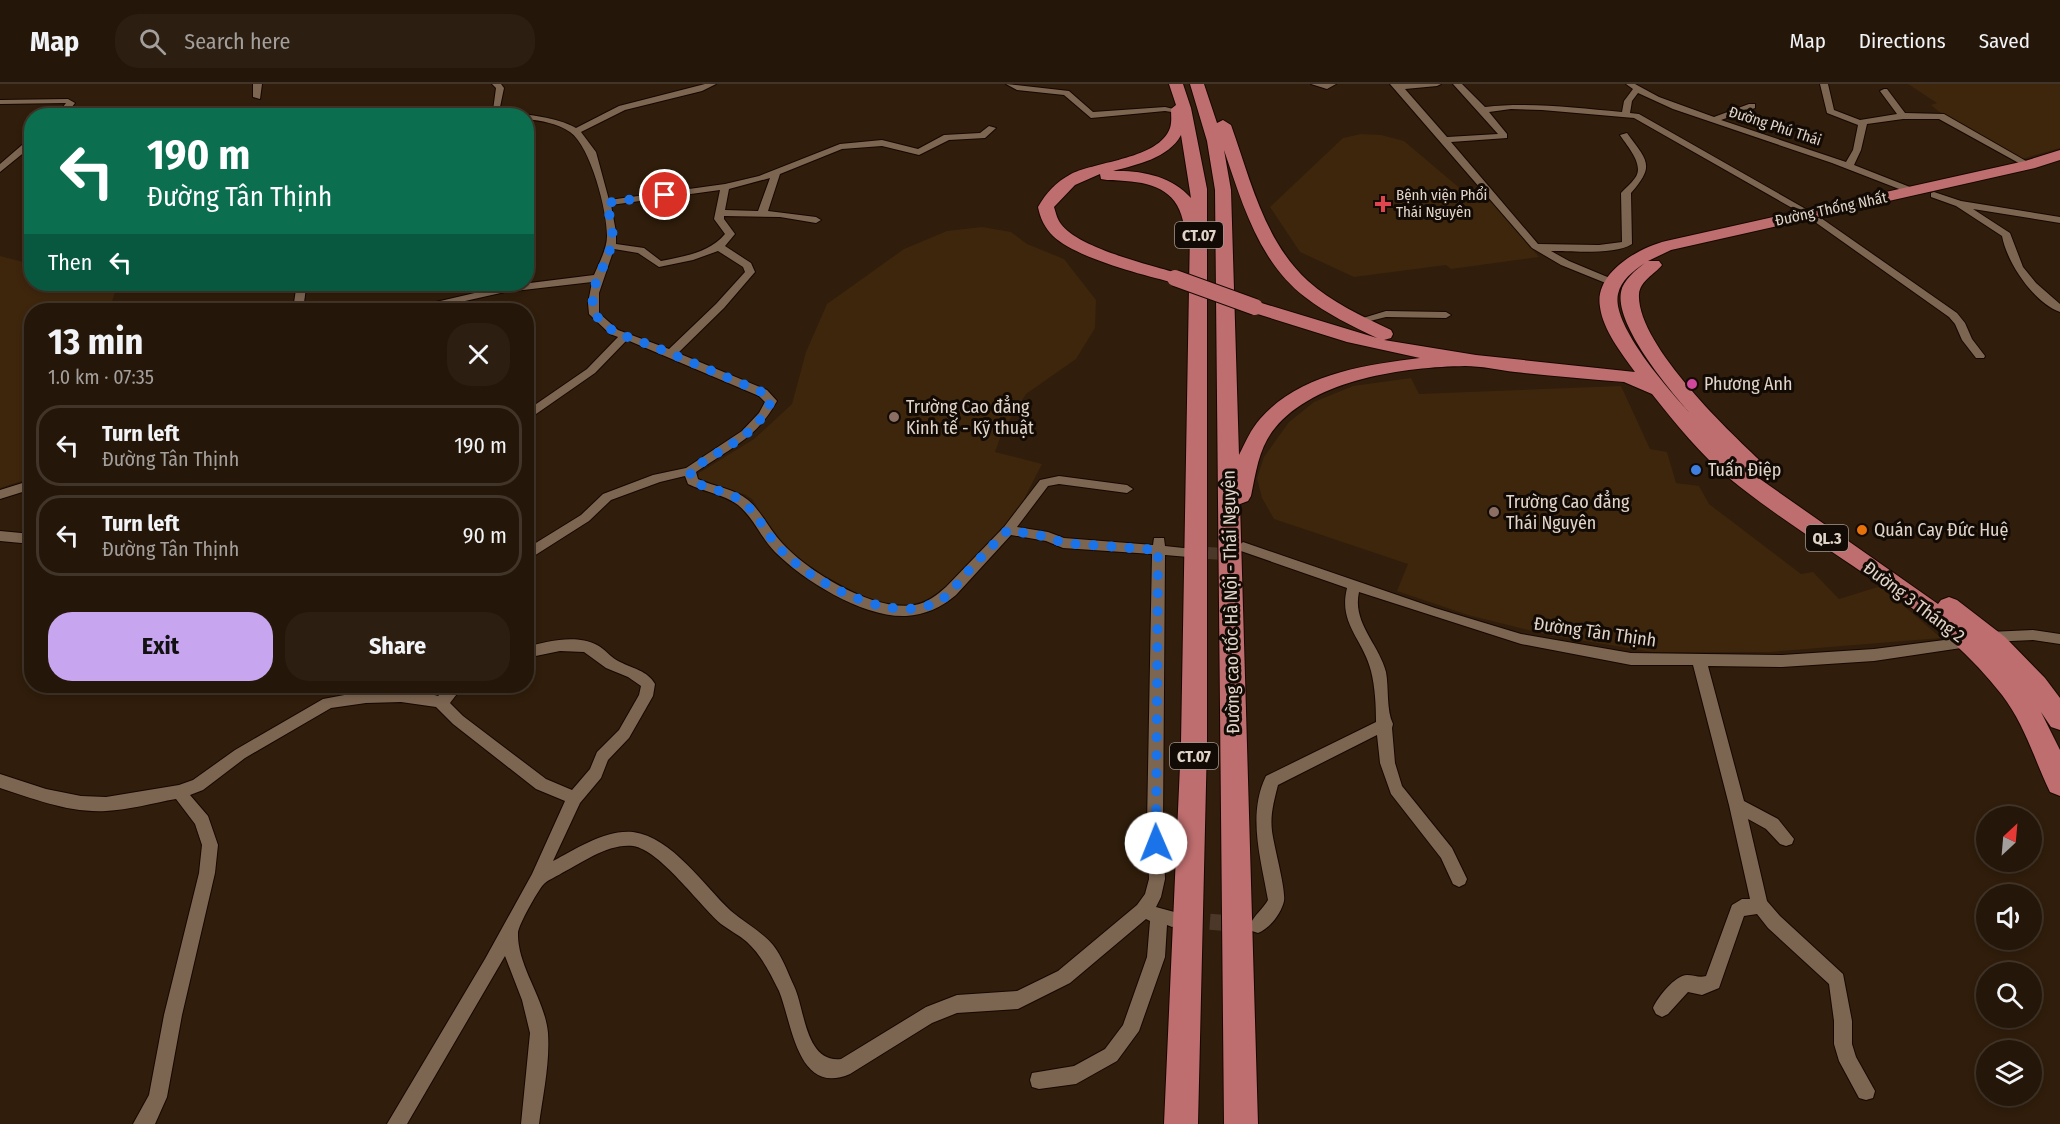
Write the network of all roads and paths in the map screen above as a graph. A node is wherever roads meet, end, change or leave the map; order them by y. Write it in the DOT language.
graph roads {
  1 [pos="258,84"];
  2 [pos="496,84"];
  3 [pos="712,84"];
  4 [pos="1010,84"];
  5 [pos="1170,84"];
  6 [pos="1176,84"];
  7 [pos="1197,84"];
  8 [pos="1205,84"];
  9 [pos="1315,84"];
  10 [pos="1332,84"];
  11 [pos="1437,84"];
  12 [pos="1457,84"];
  13 [pos="1824,84"];
  14 [pos="1397,85"];
  15 [pos="1633,86"];
  16 [pos="1884,91"];
  17 [pos="1468,96"];
  18 [pos="256,97"];
  19 [pos="0,102"];
  20 [pos="1752,106"];
  21 [pos="1511,107"];
  22 [pos="68,108"];
  23 [pos="496,108"];
  24 [pos="1483,110"];
  25 [pos="1179,111"];
  26 [pos="1626,114"];
  27 [pos="1903,116"];
  28 [pos="534,117"];
  29 [pos="1714,120"];
  30 [pos="1862,122"];
  31 [pos="992,128"];
  32 [pos="575,132"];
  33 [pos="1624,135"];
  34 [pos="1446,140"];
  35 [pos="24,148"];
  36 [pos="2060,155"];
  37 [pos="0,158"];
  38 [pos="12,158"];
  39 [pos="2060,164"];
  40 [pos="1849,165"];
  41 [pos="2029,165"];
  42 [pos="0,169"];
  43 [pos="776,173"];
  44 [pos="1064,186"];
  45 [pos="725,187"];
  46 [pos="1924,195"];
  47 [pos="606,203"];
  48 [pos="1959,204"];
  49 [pos="719,213"];
  50 [pos="762,214"];
  51 [pos="1813,217"];
  52 [pos="816,220"];
  53 [pos="2060,220"];
  54 [pos="611,246"];
  55 [pos="719,247"];
  56 [pos="1538,248"];
  57 [pos="598,278"];
  58 [pos="534,286"];
  59 [pos="1622,286"];
  60 [pos="497,291"];
  61 [pos="445,303"];
  62 [pos="2060,309"];
  63 [pos="1446,315"];
  64 [pos="1358,321"];
  65 [pos="1615,323"];
  66 [pos="1642,335"];
  67 [pos="625,336"];
  68 [pos="671,353"];
  69 [pos="1980,356"];
  70 [pos="1467,360"];
  71 [pos="1641,366"];
  72 [pos="1596,368"];
  73 [pos="1198,388"];
  74 [pos="1677,398"];
  75 [pos="534,411"];
  76 [pos="690,471"];
  77 [pos="24,487"];
  78 [pos="1127,489"];
  79 [pos="0,495"];
  80 [pos="1008,530"];
  81 [pos="0,536"];
  82 [pos="24,538"];
  83 [pos="1158,546"];
  84 [pos="1188,548"];
  85 [pos="534,551"];
  86 [pos="1243,551"];
  87 [pos="1354,585"];
  88 [pos="1978,639"];
  89 [pos="2060,639"];
  90 [pos="534,652"];
  91 [pos="1698,660"];
  92 [pos="450,693"];
  93 [pos="441,703"];
  94 [pos="2060,719"];
  95 [pos="1386,724"];
  96 [pos="1233,747"];
  97 [pos="0,781"];
  98 [pos="2060,784"];
  99 [pos="179,792"];
  100 [pos="575,798"];
  101 [pos="1737,806"];
  102 [pos="1786,839"];
  103 [pos="538,878"];
  104 [pos="1459,879"];
  105 [pos="1760,905"];
  106 [pos="1158,915"];
  107 [pos="1257,925"];
  108 [pos="509,930"];
  109 [pos="1662,1008"];
  110 [pos="1039,1080"];
  111 [pos="1866,1091"];
  112 [pos="142,1124"];
  113 [pos="396,1124"];
  114 [pos="530,1124"];
  115 [pos="1181,1124"];
  116 [pos="1241,1124"];
  1 -- 18 [label="street"];
  2 -- 23 [label="street"];
  3 -- 32 [label="street"];
  4 -- 25 [label="street"];
  5 -- 25 [label="highway"];
  6 -- 73 [label="highway, Đường cao tốc Hà Nội - Thái Nguyên / CT.07"];
  7 -- 96 [label="highway, Đường cao tốc Hà Nội - Thái Nguyên / CT.07"];
  8 -- 64 [label="highway"];
  9 -- 10 [label="street"];
  11 -- 14 [label="street"];
  12 -- 17 [label="street"];
  13 -- 30 [label="street"];
  14 -- 34 [label="street"];
  15 -- 26 [label="street"];
  15 -- 29 [label="street, Đường Phú Thái"];
  16 -- 27 [label="street"];
  17 -- 21 [label="street"];
  17 -- 24 [label="street"];
  19 -- 22 [label="street"];
  20 -- 29 [label="street"];
  21 -- 24 [label="street"];
  21 -- 26 [label="street"];
  24 -- 34 [label="street"];
  25 -- 44 [label="highway"];
  26 -- 51 [label="street"];
  27 -- 30 [label="street"];
  27 -- 41 [label="street"];
  28 -- 32 [label="street"];
  29 -- 40 [label="street, Đường Phú Thái"];
  30 -- 40 [label="street"];
  31 -- 43 [label="street"];
  32 -- 47 [label="street"];
  33 -- 56 [label="street"];
  34 -- 56 [label="street"];
  35 -- 38 [label="street"];
  36 -- 41 [label="highway, Đường Thống Nhất"];
  37 -- 38 [label="street"];
  38 -- 42 [label="street"];
  39 -- 46 [label="highway, Đường Thống Nhất"];
  40 -- 46 [label="street, Đường Phú Thái"];
  41 -- 46 [label="highway, Đường Thống Nhất"];
  43 -- 45 [label="street"];
  43 -- 50 [label="street"];
  44 -- 70 [label="highway, bridge"];
  44 -- 73 [label="highway"];
  45 -- 47 [label="street"];
  45 -- 49 [label="street"];
  46 -- 48 [label="street, Đường Phú Thái"];
  46 -- 51 [label="highway, Đường Thống Nhất"];
  47 -- 54 [label="street"];
  48 -- 53 [label="street"];
  48 -- 62 [label="street"];
  49 -- 50 [label="street"];
  49 -- 55 [label="street"];
  50 -- 52 [label="street"];
  51 -- 59 [label="highway, Đường Thống Nhất"];
  51 -- 69 [label="street"];
  54 -- 55 [label="street"];
  54 -- 57 [label="street"];
  55 -- 68 [label="street"];
  56 -- 59 [label="street"];
  57 -- 58 [label="street"];
  57 -- 67 [label="street"];
  59 -- 65 [label="highway, Đường 3 Tháng 2 / QL.3"];
  59 -- 66 [label="highway, Đường 3 Tháng 2 / QL.3"];
  60 -- 61 [label="street"];
  63 -- 64 [label="street"];
  64 -- 70 [label="highway"];
  65 -- 71 [label="highway, Đường 3 Tháng 2 / QL.3"];
  65 -- 72 [label="highway"];
  66 -- 71 [label="highway"];
  66 -- 74 [label="highway, Đường 3 Tháng 2 / QL.3"];
  67 -- 68 [label="street"];
  67 -- 75 [label="street"];
  68 -- 76 [label="street"];
  70 -- 72 [label="highway"];
  70 -- 96 [label="highway"];
  71 -- 72 [label="highway"];
  71 -- 74 [label="highway, Đường 3 Tháng 2 / QL.3"];
  72 -- 74 [label="highway"];
  73 -- 115 [label="highway, Đường cao tốc Hà Nội - Thái Nguyên / CT.07"];
  74 -- 88 [label="highway, Đường 3 Tháng 2 / QL.3"];
  76 -- 80 [label="street"];
  76 -- 85 [label="street"];
  77 -- 79 [label="street"];
  78 -- 80 [label="street"];
  80 -- 83 [label="street"];
  81 -- 82 [label="street"];
  83 -- 84 [label="street"];
  83 -- 106 [label="street"];
  86 -- 87 [label="street, Đường Tân Thịnh"];
  87 -- 91 [label="street, Đường Tân Thịnh"];
  87 -- 95 [label="street"];
  88 -- 89 [label="street, Đường Tân Thịnh"];
  88 -- 91 [label="street, Đường Tân Thịnh"];
  88 -- 94 [label="highway, Đường 3 Tháng 2 / QL.3"];
  88 -- 98 [label="highway, Đường 3 Tháng 2 / QL.3"];
  90 -- 100 [label="street"];
  91 -- 101 [label="street"];
  92 -- 93 [label="street"];
  93 -- 99 [label="street"];
  93 -- 100 [label="street"];
  95 -- 104 [label="street"];
  95 -- 107 [label="street"];
  96 -- 116 [label="highway, Đường cao tốc Hà Nội - Thái Nguyên / CT.07"];
  97 -- 99 [label="street"];
  99 -- 112 [label="street"];
  100 -- 103 [label="street"];
  101 -- 102 [label="street"];
  101 -- 105 [label="street"];
  103 -- 106 [label="street"];
  103 -- 108 [label="street"];
  105 -- 109 [label="street"];
  105 -- 111 [label="street"];
  106 -- 110 [label="street"];
  108 -- 113 [label="street"];
  108 -- 114 [label="street"];
}
